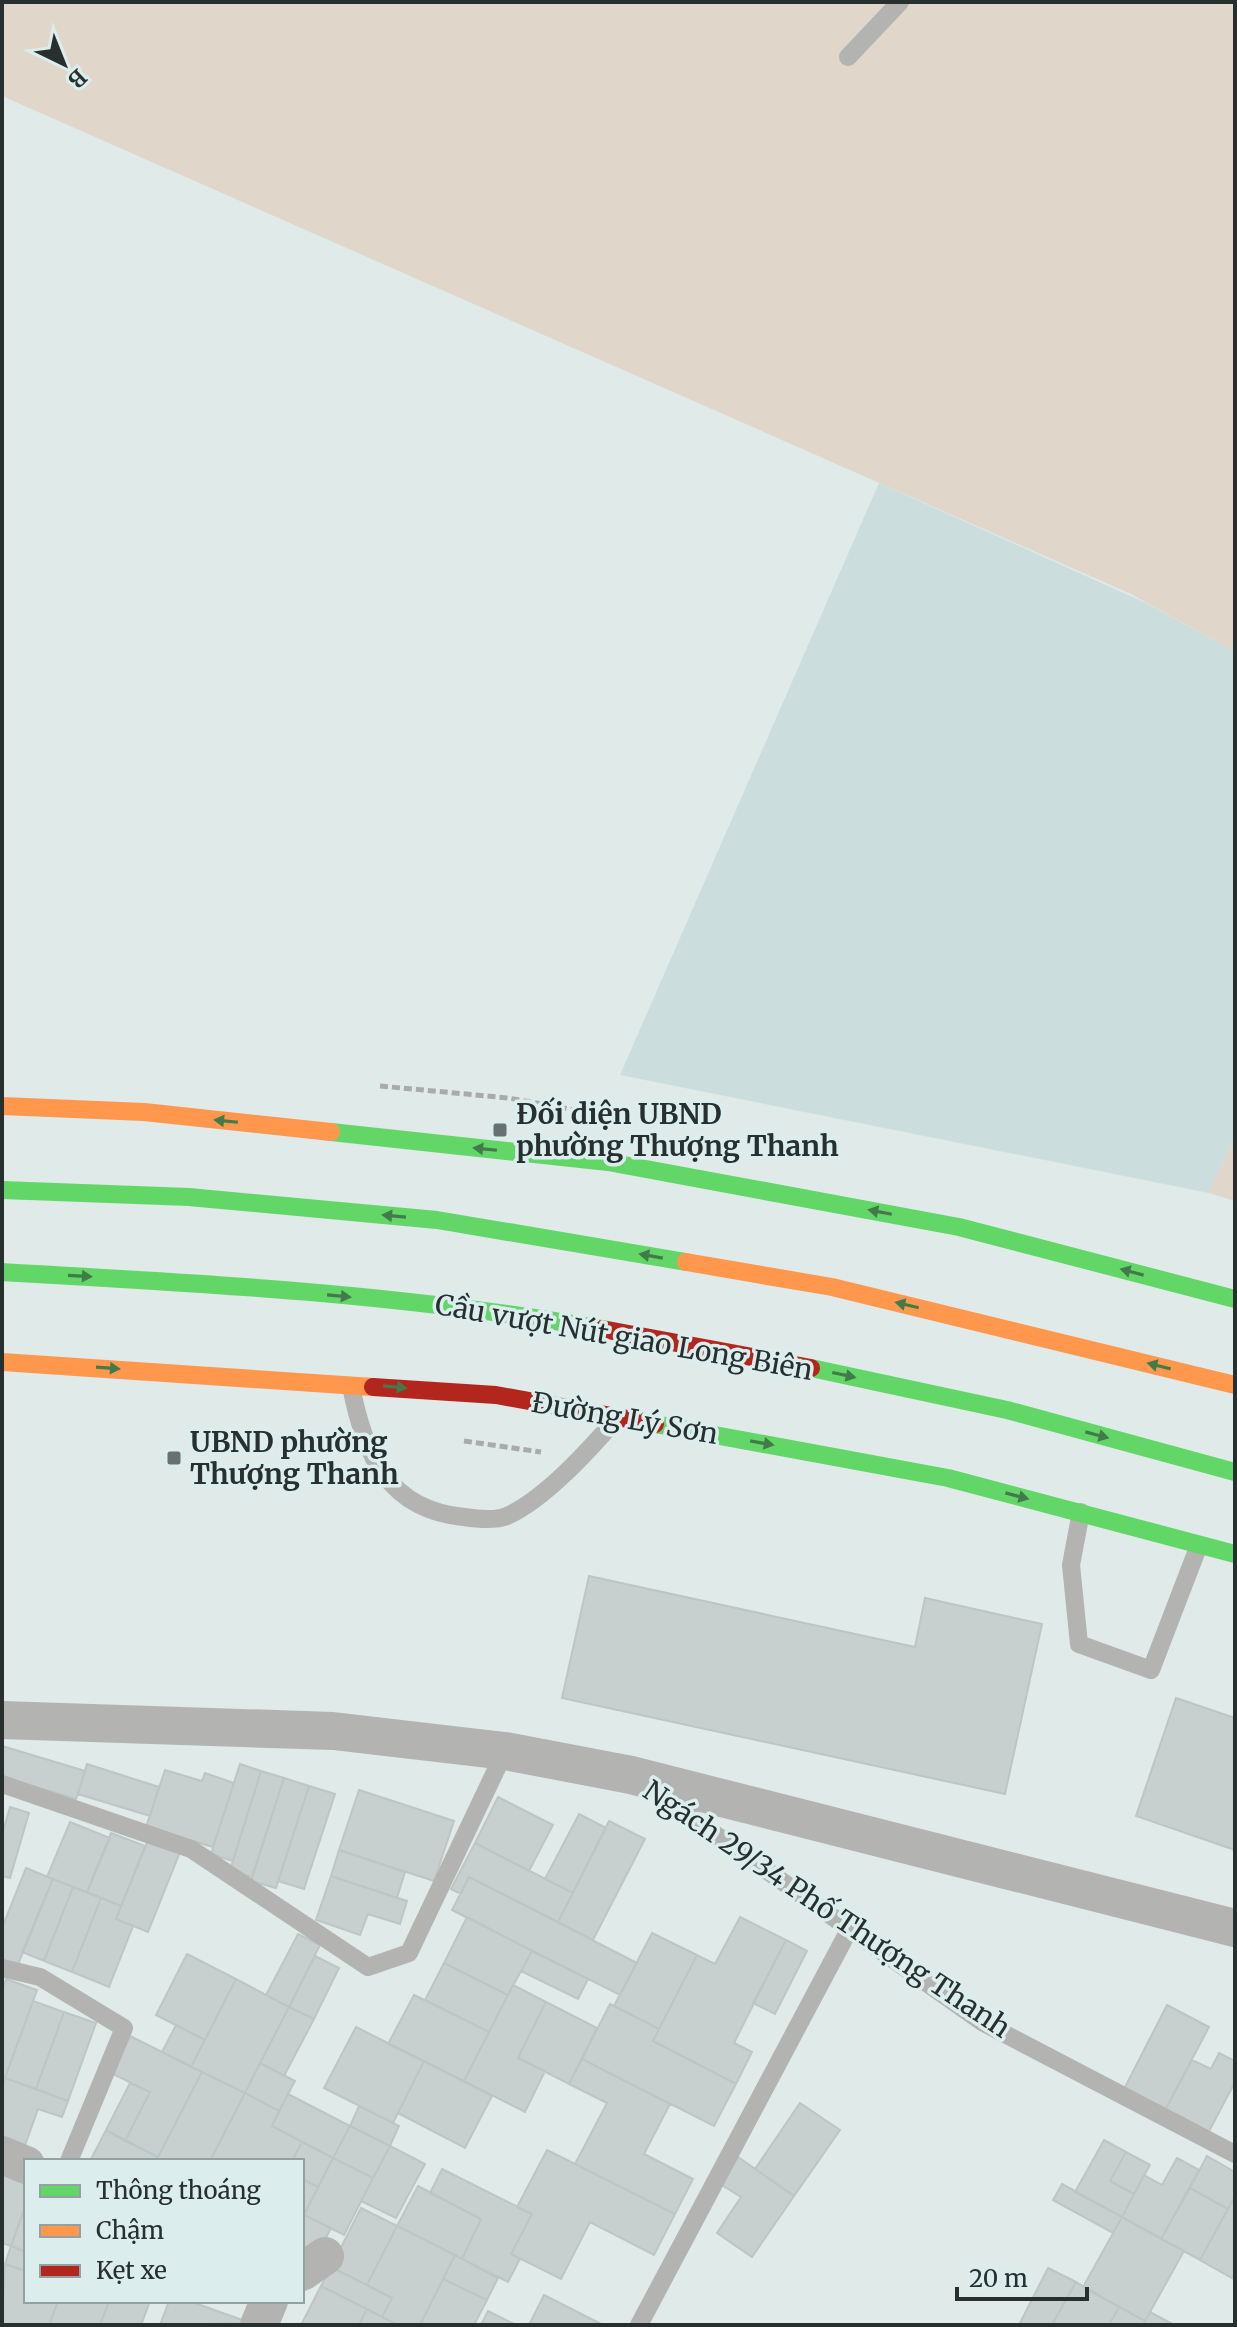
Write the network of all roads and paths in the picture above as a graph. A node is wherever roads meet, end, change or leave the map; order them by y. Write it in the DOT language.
graph roads {
  1 [pos="900,2"];
  2 [pos="848,57"];
  3 [pos="380,1086"];
  4 [pos="2,1106"];
  5 [pos="583,1111"];
  6 [pos="2,1190"];
  7 [pos="2,1272"];
  8 [pos="1235,1299"];
  9 [pos="2,1362"];
  10 [pos="350,1383"];
  11 [pos="1235,1385"];
  12 [pos="619,1417"];
  13 [pos="449,1438"];
  14 [pos="548,1453"];
  15 [pos="1235,1472"];
  16 [pos="1081,1512"];
  17 [pos="1199,1545"];
  18 [pos="1235,1554"];
  19 [pos="2,1720"];
  20 [pos="505,1751"];
  21 [pos="631,1775"];
  22 [pos="2,1784"];
  23 [pos="1235,1928"];
  24 [pos="849,1930"];
  25 [pos="2,1968"];
  26 [pos="1235,2154"];
  27 [pos="2,2155"];
  28 [pos="70,2159"];
  29 [pos="24,2164"];
  30 [pos="268,2303"];
  31 [pos="259,2325"];
  32 [pos="639,2325"];
  1 -- 2 [label="lane"];
  3 -- 5 [label="path"];
  8 -- 4 [label="highway, one-way"];
  11 -- 6 [label="highway, one-way, bridge"];
  7 -- 15 [label="highway, Cầu vượt Nút giao Long Biên, one-way, bridge"];
  9 -- 10 [label="highway, Đường Lý Sơn, one-way"];
  10 -- 12 [label="highway, Đường Lý Sơn, one-way"];
  10 -- 12 [label="lane"];
  12 -- 16 [label="highway, Đường Lý Sơn, one-way"];
  13 -- 14 [label="path"];
  16 -- 17 [label="highway, Đường Lý Sơn"];
  16 -- 17 [label="lane"];
  17 -- 18 [label="highway, Đường Lý Sơn"];
  19 -- 20 [label="street, Ngách 29/34 Phố Thượng Thanh"];
  20 -- 21 [label="street, Ngách 29/34 Phố Thượng Thanh"];
  20 -- 22 [label="lane"];
  21 -- 23 [label="street, Ngách 29/34 Phố Thượng Thanh"];
  21 -- 24 [label="lane, Ngách 29/34 Phố Thượng Thanh"];
  24 -- 26 [label="lane, Ngách 29/34 Phố Thượng Thanh"];
  24 -- 32 [label="lane"];
  25 -- 28 [label="lane"];
  27 -- 29 [label="street"];
  30 -- 31 [label="street"];
}
